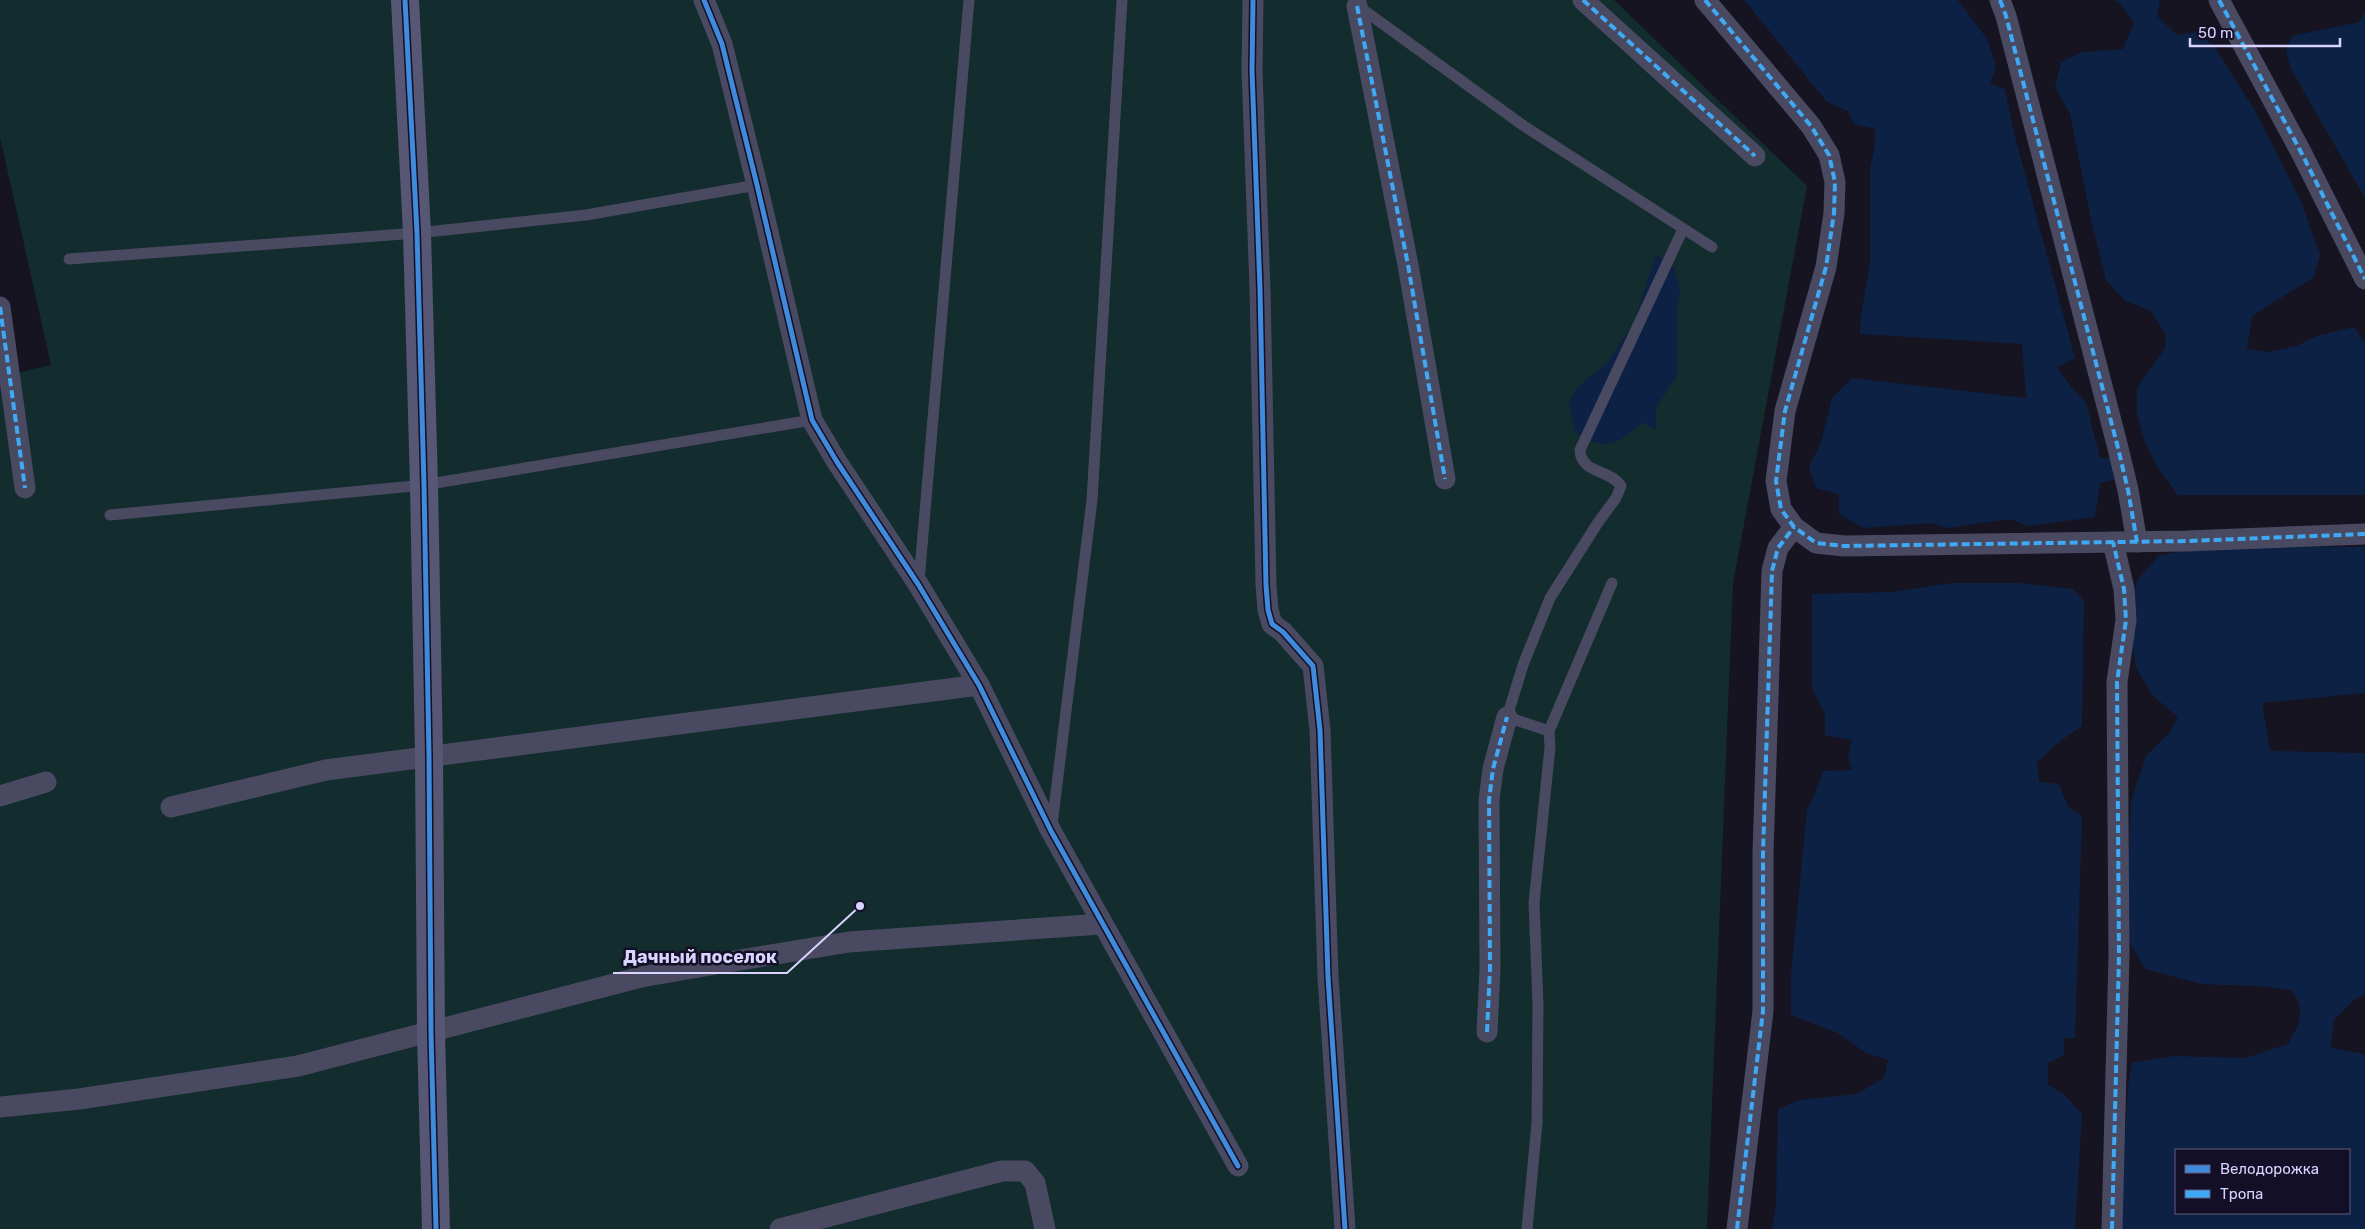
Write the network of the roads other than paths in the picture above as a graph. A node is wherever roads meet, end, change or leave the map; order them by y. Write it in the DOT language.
graph roads {
  1 [pos="405,0"];
  2 [pos="704,0"];
  3 [pos="969,0"];
  4 [pos="1122,0"];
  5 [pos="1253,0"];
  6 [pos="1583,0"];
  7 [pos="1705,0"];
  8 [pos="2000,0"];
  9 [pos="2219,0"];
  10 [pos="1354,3"];
  11 [pos="1755,156"];
  12 [pos="758,185"];
  13 [pos="1683,229"];
  14 [pos="417,233"];
  15 [pos="1712,247"];
  16 [pos="69,260"];
  17 [pos="2365,279"];
  18 [pos="0,307"];
  19 [pos="5,392"];
  20 [pos="812,420"];
  21 [pos="1445,479"];
  22 [pos="424,485"];
  23 [pos="25,488"];
  24 [pos="110,515"];
  25 [pos="1794,527"];
  26 [pos="2365,534"];
  27 [pos="2113,542"];
  28 [pos="2137,542"];
  29 [pos="1612,583"];
  30 [pos="918,584"];
  31 [pos="979,685"];
  32 [pos="1507,717"];
  33 [pos="1549,731"];
  34 [pos="429,756"];
  35 [pos="46,782"];
  36 [pos="0,796"];
  37 [pos="171,808"];
  38 [pos="1051,832"];
  39 [pos="1101,924"];
  40 [pos="1487,1032"];
  41 [pos="431,1033"];
  42 [pos="0,1107"];
  43 [pos="1238,1166"];
  44 [pos="436,1229"];
  45 [pos="780,1229"];
  46 [pos="1045,1229"];
  47 [pos="1345,1229"];
  48 [pos="1527,1229"];
  49 [pos="1736,1229"];
  50 [pos="2112,1229"];
  1 -- 14 [label="street"];
  2 -- 12 [label="street"];
  3 -- 30 [label="lane"];
  4 -- 38 [label="lane"];
  5 -- 47 [label="street"];
  6 -- 11 [label="street"];
  7 -- 25 [label="street"];
  8 -- 28 [label="street"];
  9 -- 17 [label="street"];
  10 -- 13 [label="lane"];
  10 -- 21 [label="street"];
  12 -- 14 [label="lane"];
  12 -- 20 [label="street"];
  13 -- 15 [label="lane"];
  13 -- 32 [label="lane"];
  14 -- 16 [label="lane"];
  14 -- 22 [label="street"];
  18 -- 19 [label="street"];
  19 -- 23 [label="street"];
  20 -- 22 [label="lane"];
  20 -- 30 [label="street"];
  22 -- 24 [label="lane"];
  22 -- 34 [label="street"];
  25 -- 27 [label="street"];
  25 -- 49 [label="street"];
  26 -- 28 [label="street"];
  27 -- 28 [label="street"];
  27 -- 50 [label="street"];
  29 -- 33 [label="lane"];
  30 -- 31 [label="street"];
  31 -- 34 [label="street"];
  31 -- 38 [label="street"];
  32 -- 33 [label="lane"];
  32 -- 40 [label="street"];
  33 -- 48 [label="lane"];
  34 -- 37 [label="street"];
  34 -- 41 [label="street"];
  35 -- 36 [label="street"];
  38 -- 39 [label="street"];
  39 -- 41 [label="street"];
  39 -- 43 [label="street"];
  41 -- 42 [label="street"];
  41 -- 44 [label="street"];
  45 -- 46 [label="street"];
}
